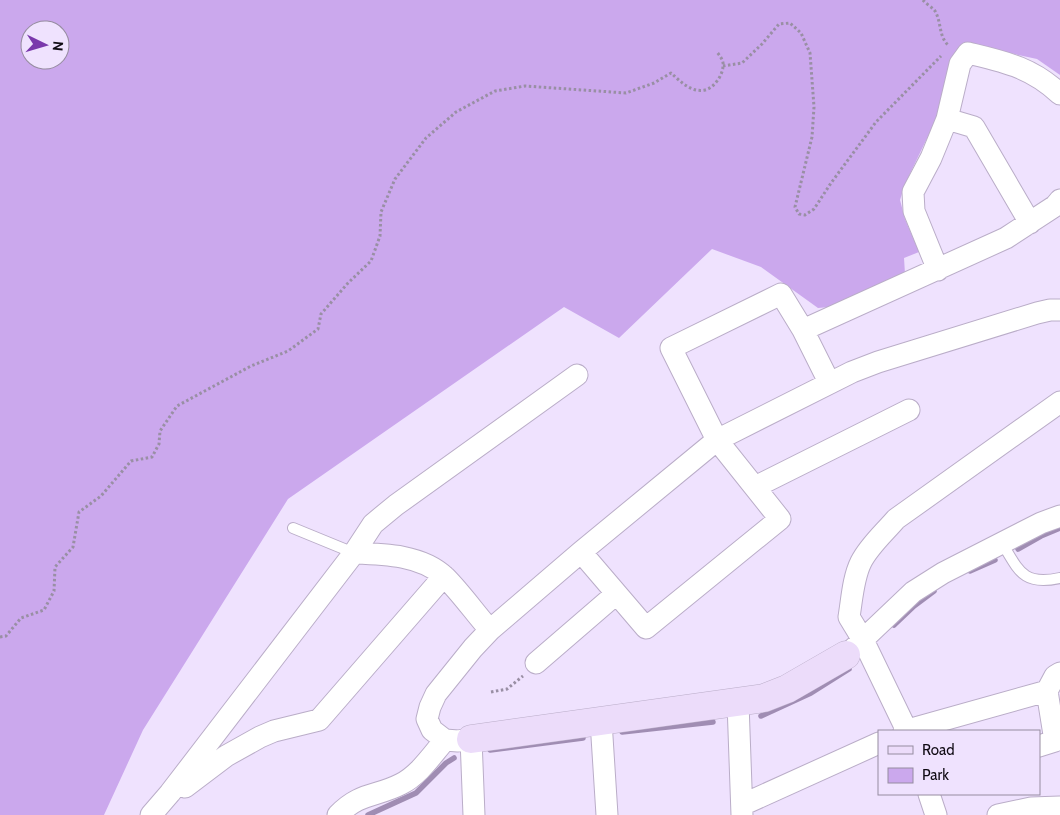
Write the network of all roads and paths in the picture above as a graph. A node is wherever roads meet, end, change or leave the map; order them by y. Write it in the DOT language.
graph roads {
  1 [pos="923,0"];
  2 [pos="717,52"];
  3 [pos="723,66"];
  4 [pos="1060,94"];
  5 [pos="947,120"];
  6 [pos="1060,200"];
  7 [pos="1030,222"];
  8 [pos="938,270"];
  9 [pos="1060,310"];
  10 [pos="803,330"];
  11 [pos="577,375"];
  12 [pos="830,382"];
  13 [pos="1060,402"];
  14 [pos="909,410"];
  15 [pos="717,440"];
  16 [pos="754,487"];
  17 [pos="1060,516"];
  18 [pos="293,528"];
  19 [pos="1002,543"];
  20 [pos="581,552"];
  21 [pos="354,553"];
  22 [pos="444,576"];
  23 [pos="1060,578"];
  24 [pos="616,594"];
  25 [pos="490,630"];
  26 [pos="0,637"];
  27 [pos="854,648"];
  28 [pos="536,663"];
  29 [pos="1060,673"];
  30 [pos="1047,690"];
  31 [pos="491,692"];
  32 [pos="738,703"];
  33 [pos="602,721"];
  34 [pos="905,730"];
  35 [pos="909,730"];
  36 [pos="458,739"];
  37 [pos="878,743"];
  38 [pos="1040,746"];
  39 [pos="170,793"];
  40 [pos="928,795"];
  41 [pos="1060,807"];
  42 [pos="742,810"];
  43 [pos="153,814"];
  44 [pos="338,815"];
  45 [pos="474,815"];
  46 [pos="607,815"];
  47 [pos="935,815"];
  48 [pos="998,815"];
  1 -- 3 [label="path"];
  2 -- 3 [label="path"];
  3 -- 26 [label="path"];
  4 -- 5 [label="street"];
  5 -- 7 [label="street"];
  5 -- 8 [label="street"];
  6 -- 7 [label="street"];
  7 -- 8 [label="street"];
  8 -- 10 [label="street"];
  9 -- 12 [label="street"];
  10 -- 12 [label="street"];
  10 -- 15 [label="street"];
  11 -- 21 [label="street"];
  12 -- 15 [label="street"];
  13 -- 27 [label="street"];
  14 -- 16 [label="street"];
  15 -- 16 [label="street"];
  15 -- 20 [label="street"];
  16 -- 24 [label="street"];
  17 -- 19 [label="street"];
  18 -- 21 [label="lane"];
  19 -- 23 [label="lane"];
  19 -- 27 [label="street"];
  20 -- 24 [label="street"];
  20 -- 25 [label="street"];
  21 -- 22 [label="street"];
  21 -- 39 [label="street"];
  22 -- 25 [label="street"];
  22 -- 39 [label="street"];
  24 -- 28 [label="street"];
  25 -- 36 [label="street"];
  27 -- 32 [label="street"];
  27 -- 34 [label="street"];
  28 -- 31 [label="path"];
  29 -- 30 [label="street"];
  30 -- 35 [label="street"];
  30 -- 38 [label="street"];
  32 -- 33 [label="street"];
  32 -- 42 [label="street"];
  33 -- 36 [label="street"];
  33 -- 46 [label="street"];
  36 -- 44 [label="street"];
  36 -- 45 [label="street"];
  37 -- 42 [label="street"];
  39 -- 43 [label="street"];
  40 -- 47 [label="street"];
  41 -- 48 [label="street"];
}
